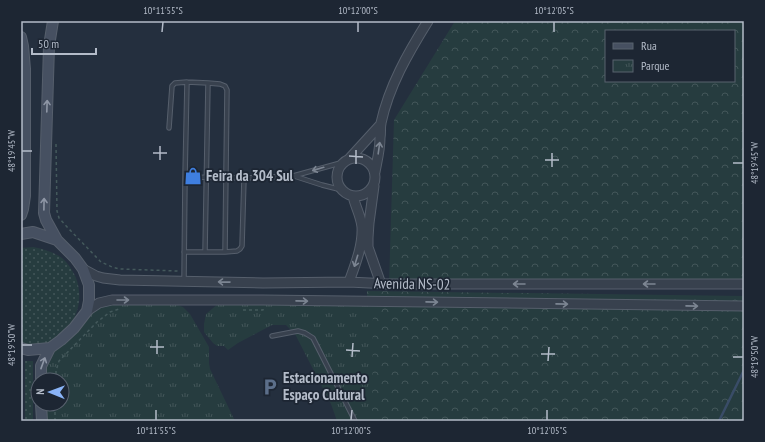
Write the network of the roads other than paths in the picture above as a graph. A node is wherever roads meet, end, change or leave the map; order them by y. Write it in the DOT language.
graph roads {
  1 [pos="53,21"];
  2 [pos="428,21"];
  3 [pos="21,37"];
  4 [pos="187,82"];
  5 [pos="208,83"];
  6 [pos="381,124"];
  7 [pos="169,128"];
  8 [pos="346,161"];
  9 [pos="375,172"];
  10 [pos="293,176"];
  11 [pos="185,177"];
  12 [pos="207,177"];
  13 [pos="226,177"];
  14 [pos="244,178"];
  15 [pos="374,185"];
  16 [pos="342,190"];
  17 [pos="353,196"];
  18 [pos="21,214"];
  19 [pos="21,234"];
  20 [pos="57,240"];
  21 [pos="184,252"];
  22 [pos="205,252"];
  23 [pos="225,252"];
  24 [pos="83,269"];
  25 [pos="184,282"];
  26 [pos="349,282"];
  27 [pos="381,284"];
  28 [pos="744,284"];
  29 [pos="740,306"];
  30 [pos="86,311"];
  31 [pos="272,336"];
  32 [pos="21,348"];
  33 [pos="50,348"];
  34 [pos="41,372"];
  35 [pos="355,421"];
  20 -- 1 [label="main road, one-way"];
  2 -- 6 [label="street"];
  3 -- 18 [label="main road"];
  4 -- 5 [label="lane"];
  4 -- 7 [label="lane"];
  4 -- 11 [label="lane"];
  5 -- 12 [label="lane"];
  5 -- 13 [label="lane"];
  6 -- 8 [label="street"];
  9 -- 6 [label="street, one-way"];
  8 -- 9 [label="street"];
  8 -- 10 [label="lane, one-way"];
  8 -- 16 [label="street"];
  9 -- 15 [label="street"];
  10 -- 14 [label="lane"];
  10 -- 16 [label="lane"];
  11 -- 12 [label="lane"];
  11 -- 21 [label="lane"];
  12 -- 13 [label="lane"];
  12 -- 22 [label="lane"];
  13 -- 14 [label="lane"];
  13 -- 23 [label="lane"];
  14 -- 23 [label="lane"];
  15 -- 17 [label="street"];
  15 -- 27 [label="street"];
  16 -- 17 [label="street"];
  17 -- 26 [label="street, one-way"];
  19 -- 20 [label="main road"];
  20 -- 24 [label="main road"];
  21 -- 22 [label="lane"];
  21 -- 25 [label="lane"];
  22 -- 23 [label="lane"];
  24 -- 25 [label="street, Avenida NS-02"];
  24 -- 30 [label="main road"];
  26 -- 25 [label="street, Avenida NS-02, one-way"];
  26 -- 27 [label="street, Avenida NS-02"];
  28 -- 27 [label="street, Avenida NS-02, one-way"];
  30 -- 29 [label="street, Avenida NS-02, one-way"];
  30 -- 33 [label="main road"];
  31 -- 35 [label="lane"];
  32 -- 33 [label="main road"];
  34 -- 33 [label="main road, one-way"];
}
